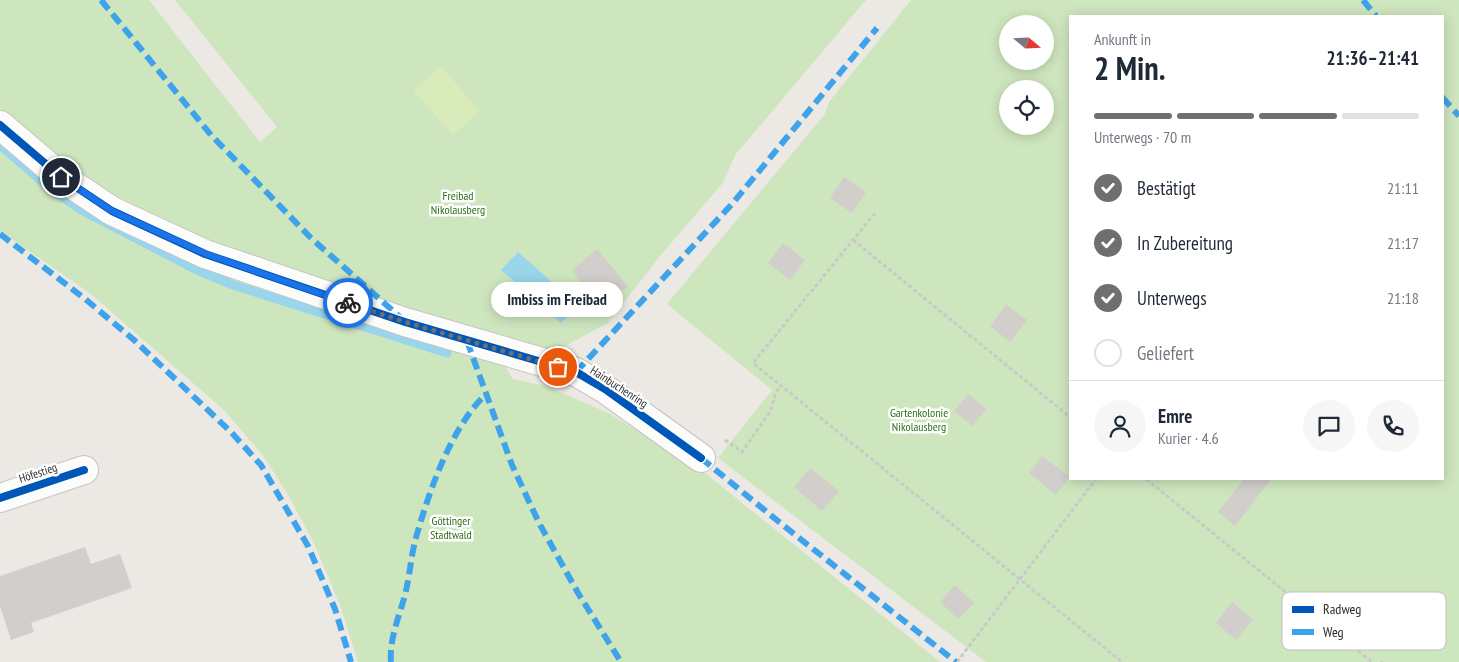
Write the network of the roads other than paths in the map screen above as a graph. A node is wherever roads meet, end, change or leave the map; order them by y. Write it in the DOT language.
graph roads {
  1 [pos="0,125"];
  2 [pos="701,458"];
  3 [pos="84,470"];
  4 [pos="0,498"];
  1 -- 2 [label="street, Hainbuchenring"];
  3 -- 4 [label="street, Höfestieg"];
}
